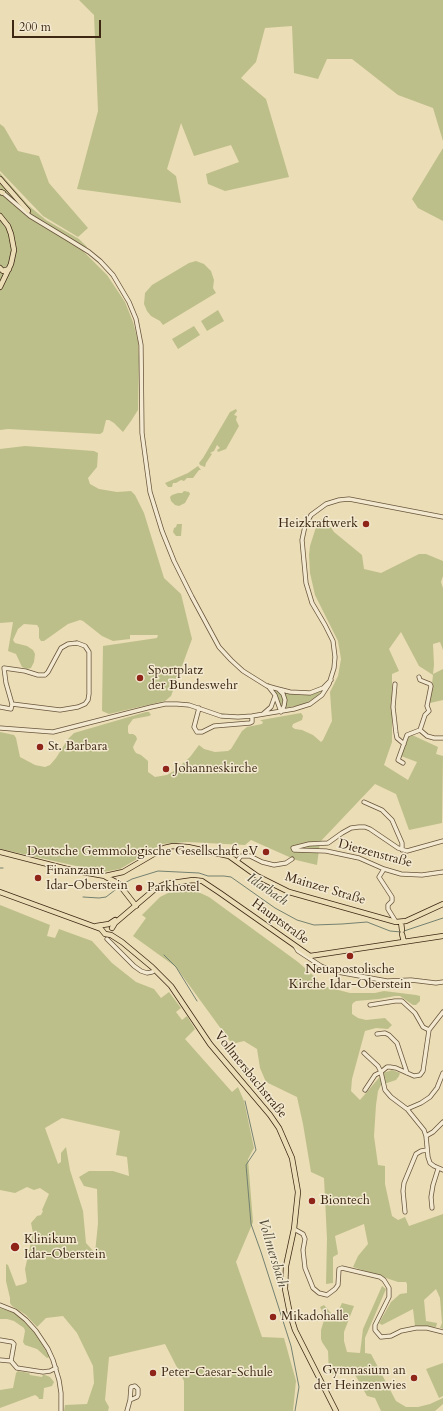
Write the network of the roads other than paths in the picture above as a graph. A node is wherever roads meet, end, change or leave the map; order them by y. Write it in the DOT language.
graph roads {
  1 [pos="0,179"];
  2 [pos="1,192"];
  3 [pos="28,211"];
  4 [pos="0,216"];
  5 [pos="39,222"];
  6 [pos="0,268"];
  7 [pos="10,269"];
  8 [pos="0,287"];
  9 [pos="443,517"];
  10 [pos="419,677"];
  11 [pos="331,680"];
  12 [pos="395,684"];
  13 [pos="267,686"];
  14 [pos="278,689"];
  15 [pos="275,695"];
  16 [pos="12,704"];
  17 [pos="0,707"];
  18 [pos="199,708"];
  19 [pos="281,712"];
  20 [pos="262,715"];
  21 [pos="252,716"];
  22 [pos="0,728"];
  23 [pos="420,730"];
  24 [pos="443,738"];
  25 [pos="404,744"];
  26 [pos="403,763"];
  27 [pos="364,802"];
  28 [pos="443,841"];
  29 [pos="402,850"];
  30 [pos="0,852"];
  31 [pos="292,859"];
  32 [pos="237,861"];
  33 [pos="384,869"];
  34 [pos="123,872"];
  35 [pos="443,872"];
  36 [pos="105,876"];
  37 [pos="115,880"];
  38 [pos="0,892"];
  39 [pos="443,904"];
  40 [pos="136,906"];
  41 [pos="398,922"];
  42 [pos="108,929"];
  43 [pos="443,936"];
  44 [pos="107,939"];
  45 [pos="404,942"];
  46 [pos="295,946"];
  47 [pos="155,970"];
  48 [pos="443,982"];
  49 [pos="370,1005"];
  50 [pos="443,1012"];
  51 [pos="429,1030"];
  52 [pos="377,1034"];
  53 [pos="364,1052"];
  54 [pos="380,1072"];
  55 [pos="443,1072"];
  56 [pos="407,1073"];
  57 [pos="365,1090"];
  58 [pos="407,1109"];
  59 [pos="443,1122"];
  60 [pos="426,1136"];
  61 [pos="427,1150"];
  62 [pos="438,1169"];
  63 [pos="443,1170"];
  64 [pos="432,1208"];
  65 [pos="405,1212"];
  66 [pos="294,1229"];
  67 [pos="0,1305"];
  68 [pos="443,1332"];
  69 [pos="0,1340"];
  70 [pos="0,1360"];
  71 [pos="11,1361"];
  72 [pos="56,1368"];
  73 [pos="130,1400"];
  74 [pos="61,1411"];
  75 [pos="127,1411"];
  76 [pos="336,1411"];
  1 -- 3 [label="main road"];
  2 -- 5 [label="street"];
  3 -- 5 [label="street"];
  4 -- 7 [label="main road"];
  5 -- 13 [label="street"];
  6 -- 7 [label="main road"];
  7 -- 8 [label="main road"];
  9 -- 11 [label="street"];
  10 -- 23 [label="street"];
  11 -- 14 [label="street"];
  11 -- 19 [label="street"];
  12 -- 25 [label="street"];
  13 -- 14 [label="street"];
  13 -- 15 [label="street"];
  14 -- 19 [label="street"];
  15 -- 19 [label="street"];
  15 -- 20 [label="street"];
  16 -- 16 [label="street"];
  16 -- 17 [label="street"];
  18 -- 21 [label="street"];
  18 -- 21 [label="street"];
  18 -- 22 [label="street"];
  19 -- 20 [label="street"];
  20 -- 21 [label="street"];
  23 -- 24 [label="street"];
  23 -- 25 [label="street"];
  25 -- 26 [label="street"];
  27 -- 29 [label="street"];
  28 -- 29 [label="street"];
  29 -- 33 [label="street, Dietzenstraße"];
  30 -- 36 [label="main road, Mainzer Straße"];
  31 -- 32 [label="street"];
  32 -- 34 [label="main road, Mainzer Straße"];
  32 -- 41 [label="main road, Mainzer Straße"];
  33 -- 35 [label="street, Dietzenstraße"];
  33 -- 41 [label="street"];
  34 -- 36 [label="main road, Mainzer Straße"];
  34 -- 37 [label="main road"];
  36 -- 37 [label="main road"];
  37 -- 40 [label="main road"];
  38 -- 42 [label="main road, Hauptstraße"];
  39 -- 41 [label="main road"];
  40 -- 42 [label="main road, Hauptstraße"];
  40 -- 46 [label="main road, Hauptstraße"];
  41 -- 45 [label="main road"];
  42 -- 47 [label="main road, Vollmersbachstraße"];
  43 -- 45 [label="main road, Hauptstraße"];
  44 -- 47 [label="street"];
  45 -- 46 [label="main road, Hauptstraße"];
  46 -- 48 [label="street"];
  47 -- 66 [label="main road, Vollmersbachstraße"];
  49 -- 51 [label="street"];
  50 -- 51 [label="street"];
  51 -- 56 [label="street"];
  52 -- 56 [label="street"];
  53 -- 54 [label="street"];
  54 -- 56 [label="street"];
  54 -- 57 [label="street"];
  54 -- 58 [label="street"];
  55 -- 58 [label="street"];
  58 -- 60 [label="street"];
  59 -- 60 [label="street"];
  60 -- 61 [label="street"];
  61 -- 62 [label="street"];
  61 -- 65 [label="street"];
  62 -- 63 [label="street"];
  62 -- 64 [label="street"];
  66 -- 68 [label="street"];
  66 -- 76 [label="main road, Vollmersbachstraße"];
  67 -- 72 [label="street"];
  69 -- 71 [label="street"];
  70 -- 71 [label="street"];
  71 -- 72 [label="street"];
  72 -- 74 [label="street"];
  73 -- 75 [label="street"];
}
